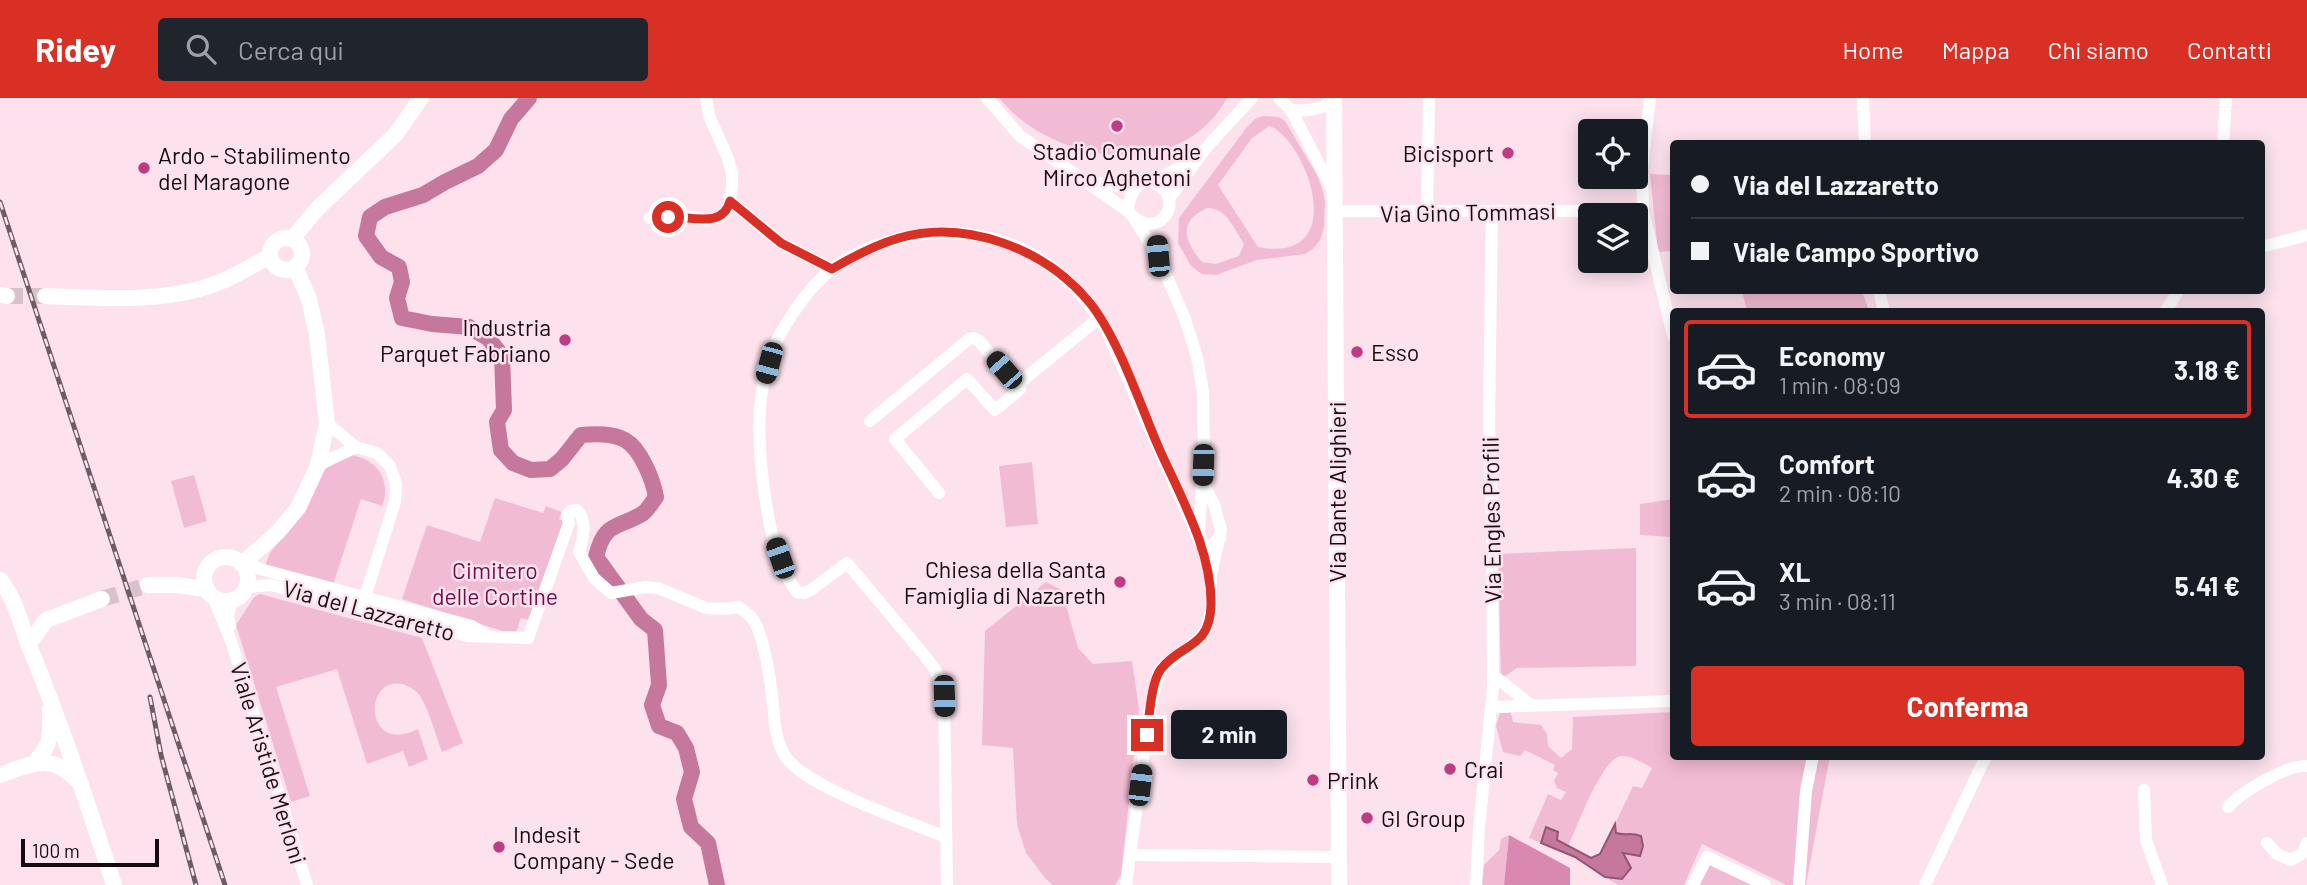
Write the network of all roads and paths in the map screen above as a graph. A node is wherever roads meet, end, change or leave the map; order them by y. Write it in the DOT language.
graph roads {
  1 [pos="421,98"];
  2 [pos="706,98"];
  3 [pos="987,98"];
  4 [pos="1241,98"];
  5 [pos="1252,98"];
  6 [pos="1279,98"];
  7 [pos="1429,98"];
  8 [pos="1650,98"];
  9 [pos="1863,98"];
  10 [pos="2226,98"];
  11 [pos="1333,99"];
  12 [pos="1291,110"];
  13 [pos="1234,117"];
  14 [pos="1865,140"];
  15 [pos="2223,140"];
  16 [pos="1205,149"];
  17 [pos="1086,181"];
  18 [pos="1154,184"];
  19 [pos="1133,189"];
  20 [pos="1169,199"];
  21 [pos="730,201"];
  22 [pos="1336,203"];
  23 [pos="1643,203"];
  24 [pos="1492,211"];
  25 [pos="1578,211"];
  26 [pos="1427,212"];
  27 [pos="1131,215"];
  28 [pos="650,218"];
  29 [pos="1155,224"];
  30 [pos="1648,232"];
  31 [pos="2307,234"];
  32 [pos="292,239"];
  33 [pos="2265,246"];
  34 [pos="270,256"];
  35 [pos="1158,256"];
  36 [pos="295,267"];
  37 [pos="832,269"];
  38 [pos="45,296"];
  39 [pos="1099,318"];
  40 [pos="1670,324"];
  41 [pos="1017,385"];
  42 [pos="870,421"];
  43 [pos="327,423"];
  44 [pos="356,447"];
  45 [pos="318,464"];
  46 [pos="1203,482"];
  47 [pos="1177,490"];
  48 [pos="939,493"];
  49 [pos="1200,508"];
  50 [pos="1219,524"];
  51 [pos="1220,538"];
  52 [pos="1200,542"];
  53 [pos="243,563"];
  54 [pos="1210,576"];
  55 [pos="0,580"];
  56 [pos="148,585"];
  57 [pos="246,587"];
  58 [pos="209,593"];
  59 [pos="365,597"];
  60 [pos="102,599"];
  61 [pos="233,599"];
  62 [pos="492,638"];
  63 [pos="231,641"];
  64 [pos="28,645"];
  65 [pos="1493,675"];
  66 [pos="50,696"];
  67 [pos="1670,701"];
  68 [pos="1531,705"];
  69 [pos="1491,707"];
  70 [pos="1812,760"];
  71 [pos="1984,760"];
  72 [pos="33,764"];
  73 [pos="2307,766"];
  74 [pos="0,775"];
  75 [pos="81,784"];
  76 [pos="2144,790"];
  77 [pos="2228,807"];
  78 [pos="946,837"];
  79 [pos="2267,843"];
  80 [pos="2306,851"];
  81 [pos="1132,855"];
  82 [pos="1339,857"];
  83 [pos="114,885"];
  84 [pos="307,885"];
  85 [pos="947,885"];
  86 [pos="1126,885"];
  87 [pos="1339,885"];
  88 [pos="1476,885"];
  89 [pos="1693,885"];
  90 [pos="1765,885"];
  91 [pos="1799,885"];
  92 [pos="1925,885"];
  93 [pos="2162,885"];
  1 -- 32 [label="main road"];
  2 -- 21 [label="street"];
  3 -- 17 [label="street"];
  4 -- 13 [label="street"];
  5 -- 13 [label="street"];
  6 -- 12 [label="street"];
  7 -- 26 [label="street"];
  8 -- 23 [label="street"];
  9 -- 14 [label="street"];
  10 -- 15 [label="street"];
  11 -- 12 [label="street"];
  11 -- 22 [label="main road, Via Dante Alighieri"];
  12 -- 22 [label="street"];
  13 -- 16 [label="street"];
  16 -- 18 [label="street"];
  16 -- 20 [label="street"];
  17 -- 19 [label="street"];
  17 -- 27 [label="street"];
  18 -- 19 [label="street"];
  18 -- 20 [label="street"];
  19 -- 27 [label="street"];
  20 -- 29 [label="street"];
  21 -- 28 [label="street"];
  21 -- 37 [label="street"];
  22 -- 26 [label="street, Via Gino Tommasi"];
  22 -- 82 [label="main road, Via Dante Alighieri"];
  24 -- 25 [label="street, Via Gino Tommasi"];
  24 -- 26 [label="street, Via Gino Tommasi"];
  24 -- 65 [label="street, Via Engles Profili"];
  27 -- 29 [label="street"];
  27 -- 35 [label="street"];
  29 -- 35 [label="street"];
  30 -- 40 [label="street"];
  31 -- 33 [label="street"];
  32 -- 34 [label="main road"];
  32 -- 36 [label="main road"];
  34 -- 36 [label="main road"];
  34 -- 38 [label="main road"];
  35 -- 46 [label="street"];
  36 -- 43 [label="main road"];
  37 -- 39 [label="street"];
  37 -- 78 [label="street"];
  39 -- 41 [label="street"];
  39 -- 47 [label="street"];
  41 -- 42 [label="street"];
  41 -- 48 [label="street"];
  43 -- 44 [label="street, Via del Lazzaretto"];
  43 -- 45 [label="main road"];
  44 -- 45 [label="street"];
  44 -- 59 [label="street, Via del Lazzaretto"];
  45 -- 53 [label="main road"];
  46 -- 49 [label="street"];
  46 -- 50 [label="street"];
  47 -- 49 [label="street"];
  47 -- 52 [label="street"];
  49 -- 50 [label="street"];
  49 -- 52 [label="street"];
  50 -- 51 [label="street"];
  51 -- 52 [label="street"];
  51 -- 54 [label="street"];
  52 -- 54 [label="street"];
  53 -- 57 [label="main road"];
  53 -- 58 [label="main road"];
  53 -- 59 [label="street, Via del Lazzaretto"];
  54 -- 81 [label="street"];
  55 -- 64 [label="main road"];
  56 -- 58 [label="main road"];
  57 -- 61 [label="main road"];
  57 -- 62 [label="street, Via del Lazzaretto"];
  58 -- 61 [label="main road"];
  58 -- 63 [label="street, Viale Aristide Merloni"];
  59 -- 62 [label="street, Via del Lazzaretto"];
  60 -- 64 [label="main road"];
  61 -- 63 [label="street, Viale Aristide Merloni"];
  62 -- 78 [label="street, Via del Lazzaretto"];
  63 -- 84 [label="street, Viale Aristide Merloni"];
  64 -- 66 [label="main road"];
  65 -- 68 [label="street"];
  65 -- 69 [label="street, Via Engles Profili"];
  66 -- 72 [label="main road"];
  66 -- 75 [label="main road"];
  67 -- 68 [label="street"];
  68 -- 69 [label="street"];
  69 -- 88 [label="street, Via Engles Profili"];
  70 -- 91 [label="street"];
  71 -- 92 [label="street"];
  72 -- 74 [label="main road"];
  72 -- 75 [label="main road"];
  73 -- 77 [label="street"];
  75 -- 83 [label="main road"];
  76 -- 93 [label="street"];
  78 -- 85 [label="street"];
  79 -- 80 [label="street"];
  81 -- 82 [label="street"];
  81 -- 86 [label="street"];
  82 -- 87 [label="main road, Via Dante Alighieri"];
  89 -- 90 [label="street"];
}
